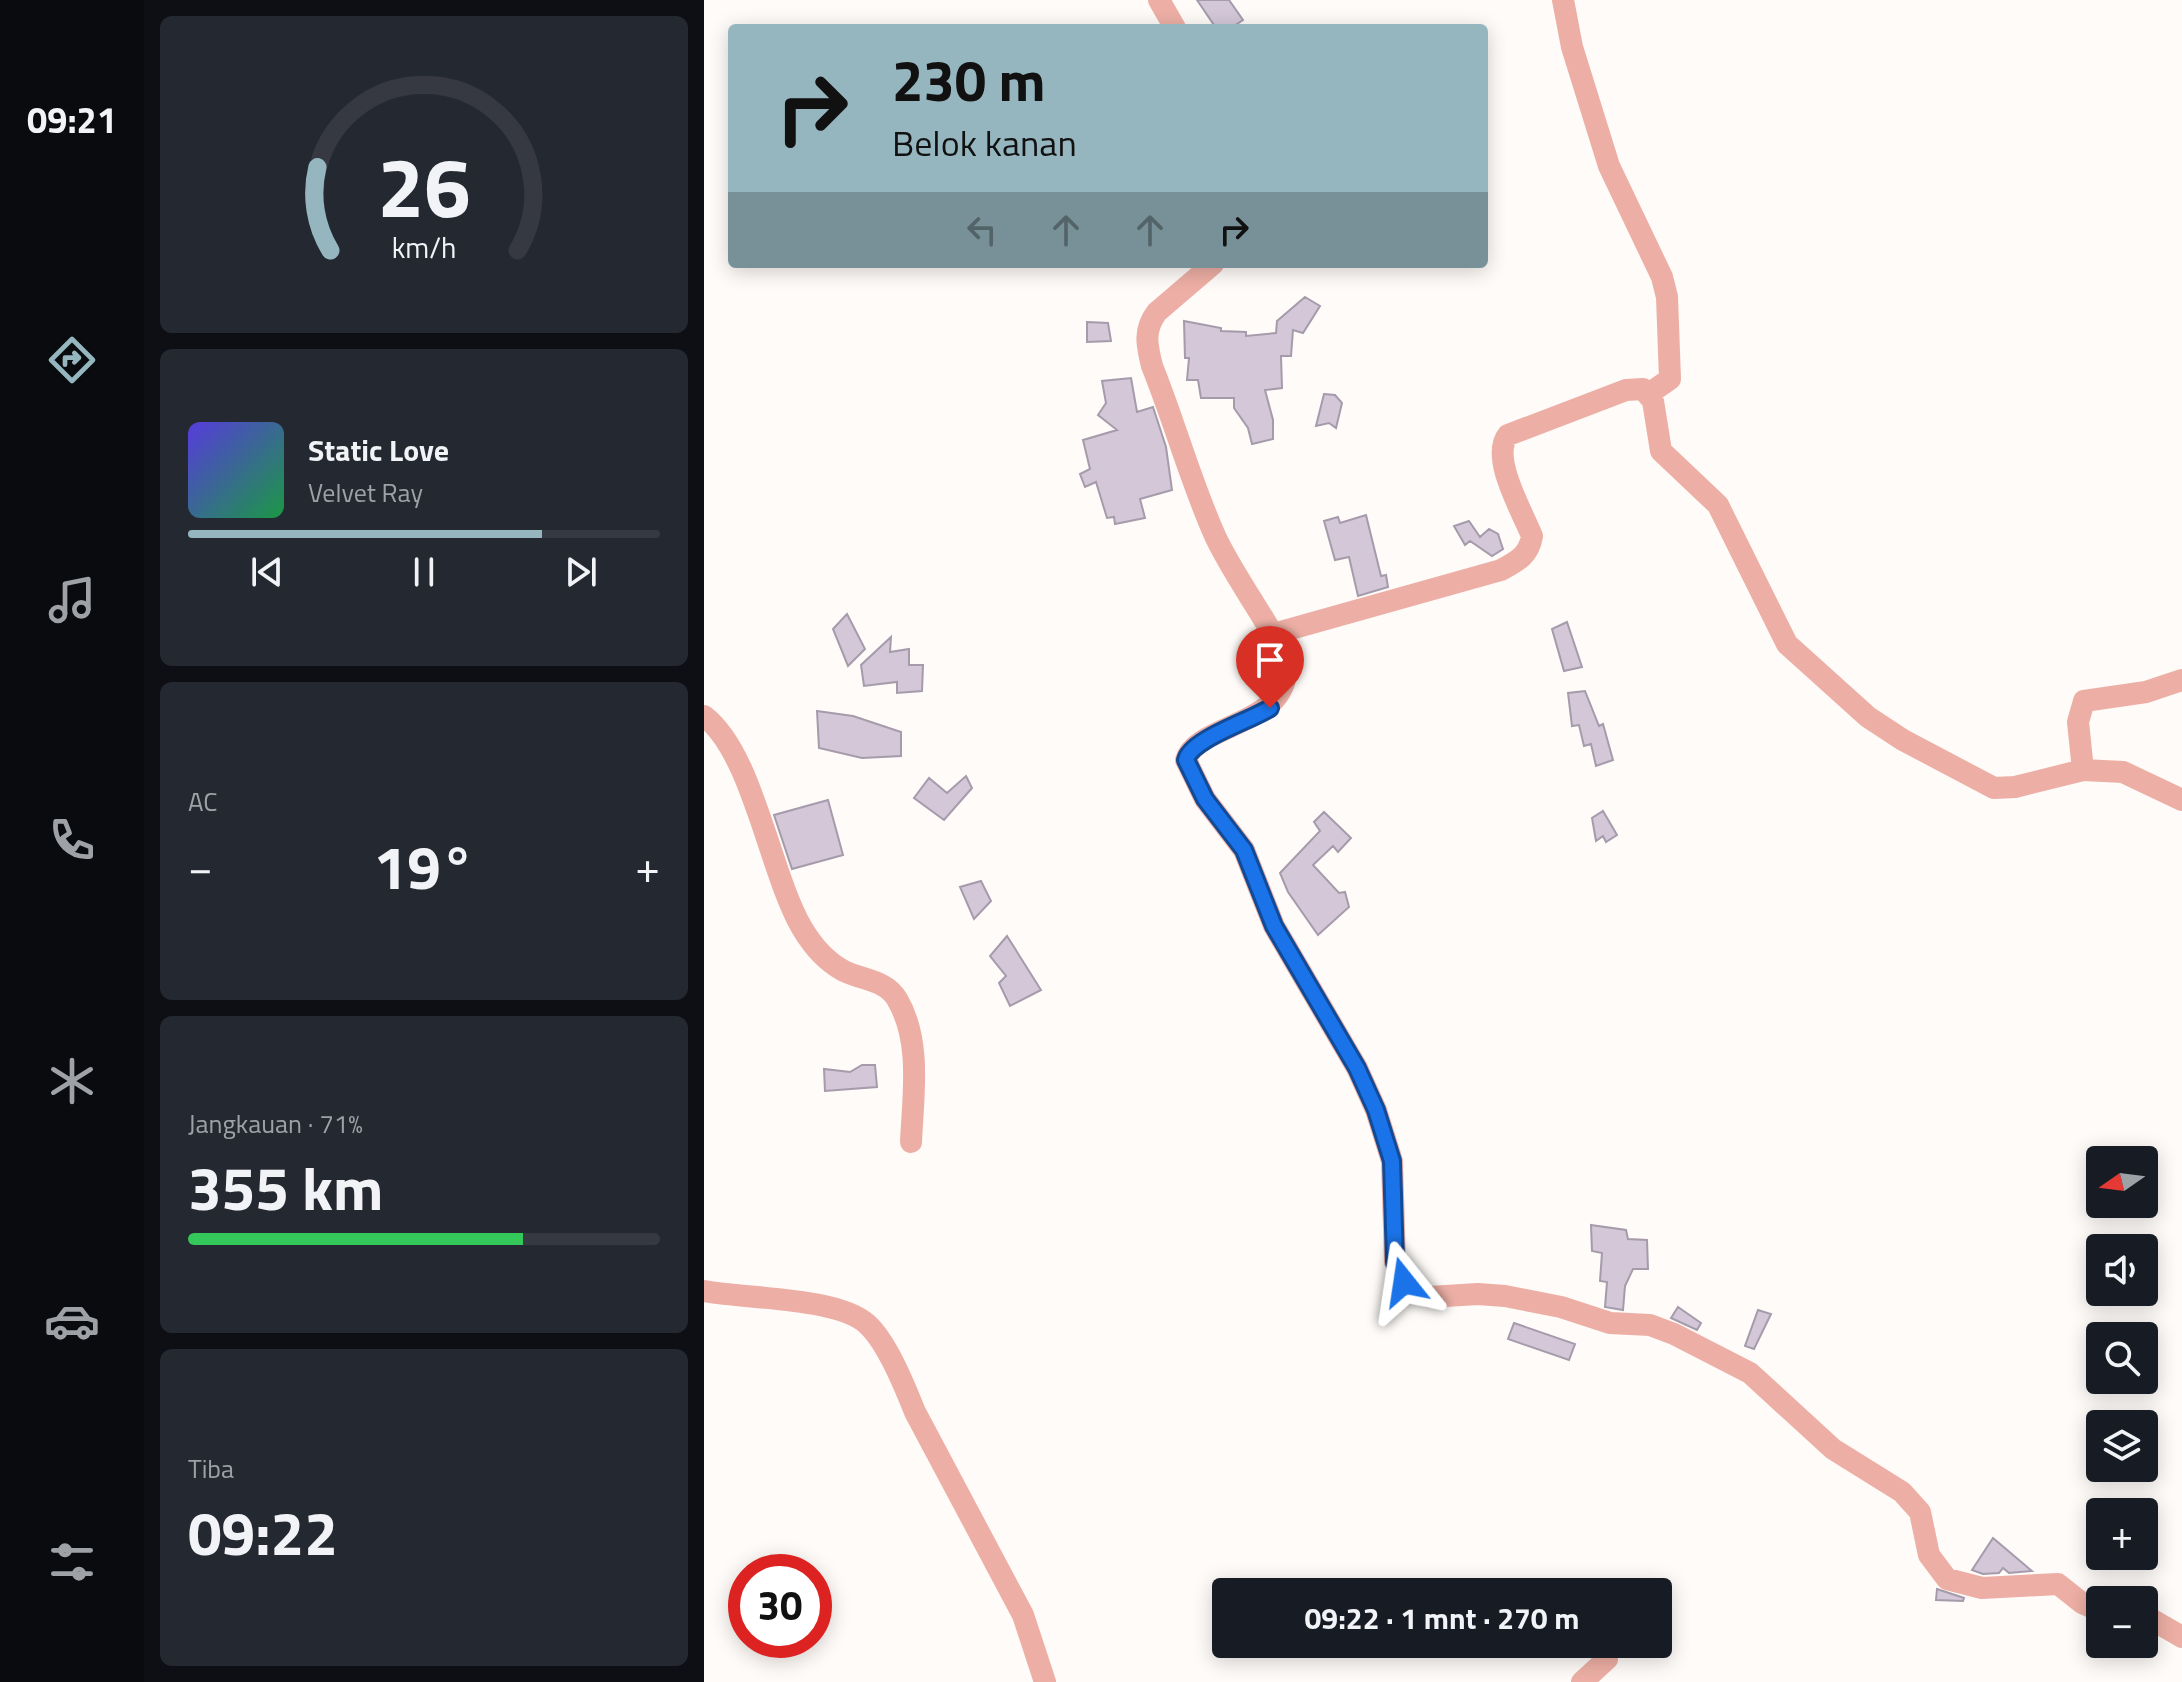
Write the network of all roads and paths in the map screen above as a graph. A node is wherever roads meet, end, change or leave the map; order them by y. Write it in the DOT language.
graph roads {
  1 [pos="1159,0"];
  2 [pos="1563,0"];
  3 [pos="1173,24"];
  4 [pos="1208,268"];
  5 [pos="1650,393"];
  6 [pos="1273,634"];
  7 [pos="2182,680"];
  8 [pos="704,716"];
  9 [pos="2083,770"];
  10 [pos="2182,800"];
  11 [pos="911,1142"];
  12 [pos="704,1291"];
  13 [pos="2086,1605"];
  14 [pos="2158,1623"];
  15 [pos="2182,1637"];
  16 [pos="1607,1659"];
  17 [pos="1045,1682"];
  18 [pos="1582,1682"];
  1 -- 3 [label="street"];
  2 -- 5 [label="street"];
  4 -- 6 [label="street"];
  5 -- 6 [label="street"];
  5 -- 9 [label="street"];
  6 -- 13 [label="street"];
  7 -- 9 [label="street"];
  8 -- 11 [label="street"];
  9 -- 10 [label="street"];
  12 -- 17 [label="street"];
  14 -- 15 [label="street"];
  16 -- 18 [label="street"];
}
